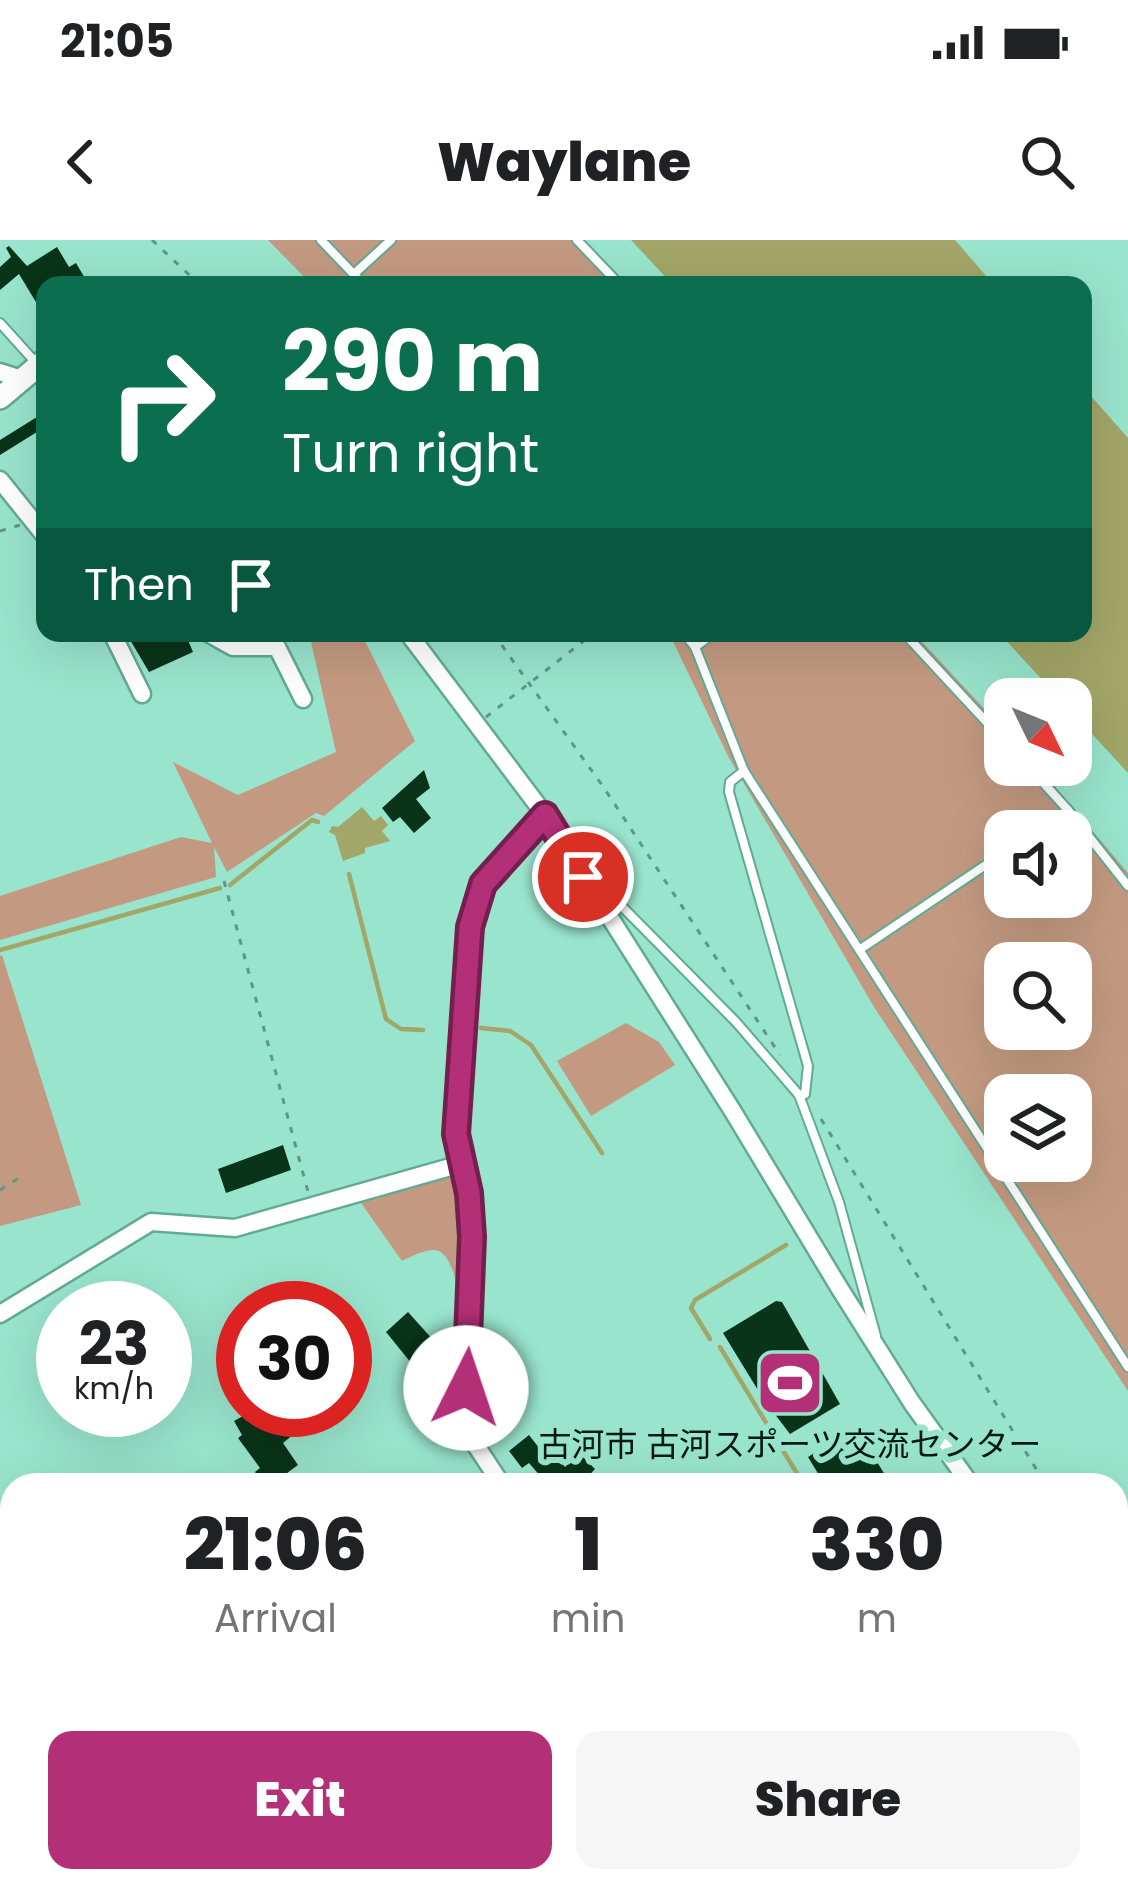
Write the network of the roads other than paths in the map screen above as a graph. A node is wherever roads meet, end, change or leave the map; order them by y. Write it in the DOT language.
graph roads {
  1 [pos="321,240"];
  2 [pos="391,240"];
  3 [pos="577,240"];
  4 [pos="354,274"];
  5 [pos="611,276"];
  6 [pos="0,323"];
  7 [pos="26,369"];
  8 [pos="0,398"];
  9 [pos="0,480"];
  10 [pos="36,525"];
  11 [pos="116,642"];
  12 [pos="224,642"];
  13 [pos="415,642"];
  14 [pos="692,642"];
  15 [pos="701,642"];
  16 [pos="912,642"];
  17 [pos="695,646"];
  18 [pos="142,694"];
  19 [pos="303,699"];
  20 [pos="984,719"];
  21 [pos="744,771"];
  22 [pos="1046,786"];
  23 [pos="1068,810"];
  24 [pos="545,815"];
  25 [pos="1092,840"];
  26 [pos="567,850"];
  27 [pos="984,866"];
  28 [pos="1128,886"];
  29 [pos="861,949"];
  30 [pos="799,1095"];
  31 [pos="460,1164"];
  32 [pos="0,1314"];
  33 [pos="878,1349"];
  34 [pos="1128,1367"];
  35 [pos="494,1473"];
  36 [pos="963,1473"];
  1 -- 4 [label="lane"];
  2 -- 4 [label="lane"];
  3 -- 5 [label="lane"];
  6 -- 7 [label="lane"];
  7 -- 8 [label="street"];
  9 -- 10 [label="street"];
  11 -- 18 [label="street"];
  12 -- 19 [label="street"];
  13 -- 24 [label="street"];
  14 -- 17 [label="lane"];
  15 -- 17 [label="lane"];
  16 -- 20 [label="lane"];
  17 -- 21 [label="lane"];
  21 -- 29 [label="lane"];
  21 -- 30 [label="lane"];
  22 -- 23 [label="lane"];
  24 -- 26 [label="street"];
  24 -- 31 [label="street"];
  25 -- 28 [label="lane"];
  26 -- 30 [label="lane"];
  26 -- 33 [label="street"];
  27 -- 29 [label="lane"];
  29 -- 34 [label="lane"];
  30 -- 33 [label="lane"];
  31 -- 32 [label="street"];
  31 -- 35 [label="street"];
  33 -- 36 [label="street"];
}
